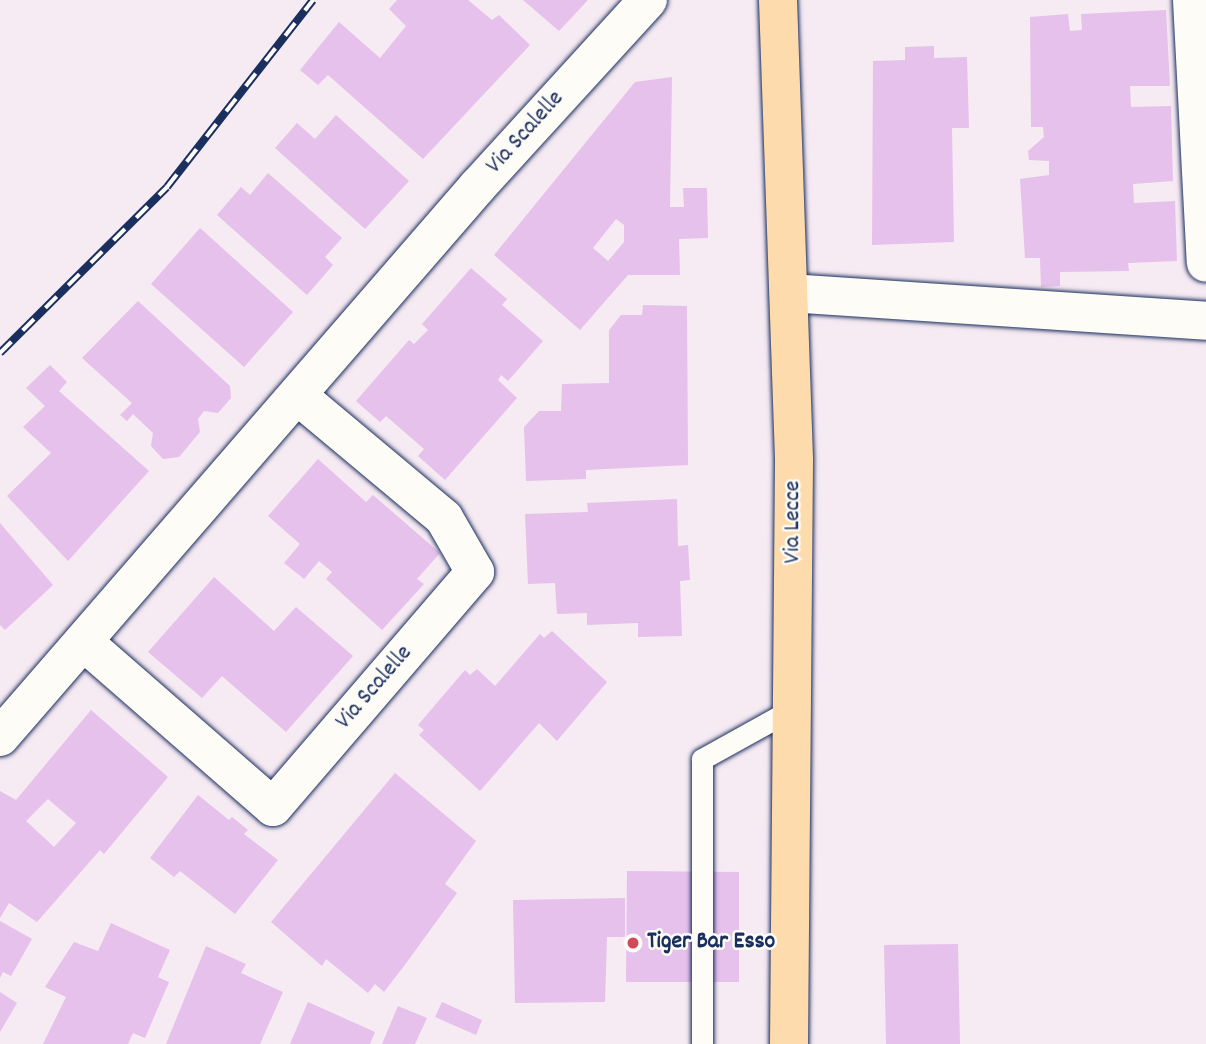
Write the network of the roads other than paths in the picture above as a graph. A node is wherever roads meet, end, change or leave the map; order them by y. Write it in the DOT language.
graph roads {
  1 [pos="648,0"];
  2 [pos="778,0"];
  3 [pos="1192,0"];
  4 [pos="1206,263"];
  5 [pos="789,293"];
  6 [pos="1206,321"];
  7 [pos="298,397"];
  8 [pos="86,644"];
  9 [pos="794,708"];
  10 [pos="0,737"];
  11 [pos="702,1044"];
  12 [pos="789,1044"];
  1 -- 7 [label="street, Via Scalelle"];
  2 -- 5 [label="main road, Via Lecce"];
  3 -- 4 [label="street"];
  5 -- 6 [label="street"];
  5 -- 9 [label="main road, Via Lecce"];
  7 -- 8 [label="street, Via Scalelle"];
  7 -- 8 [label="street, Via Scalelle"];
  8 -- 10 [label="street, Via Scalelle"];
  9 -- 11 [label="lane"];
  9 -- 12 [label="main road, Via Lecce"];
}
